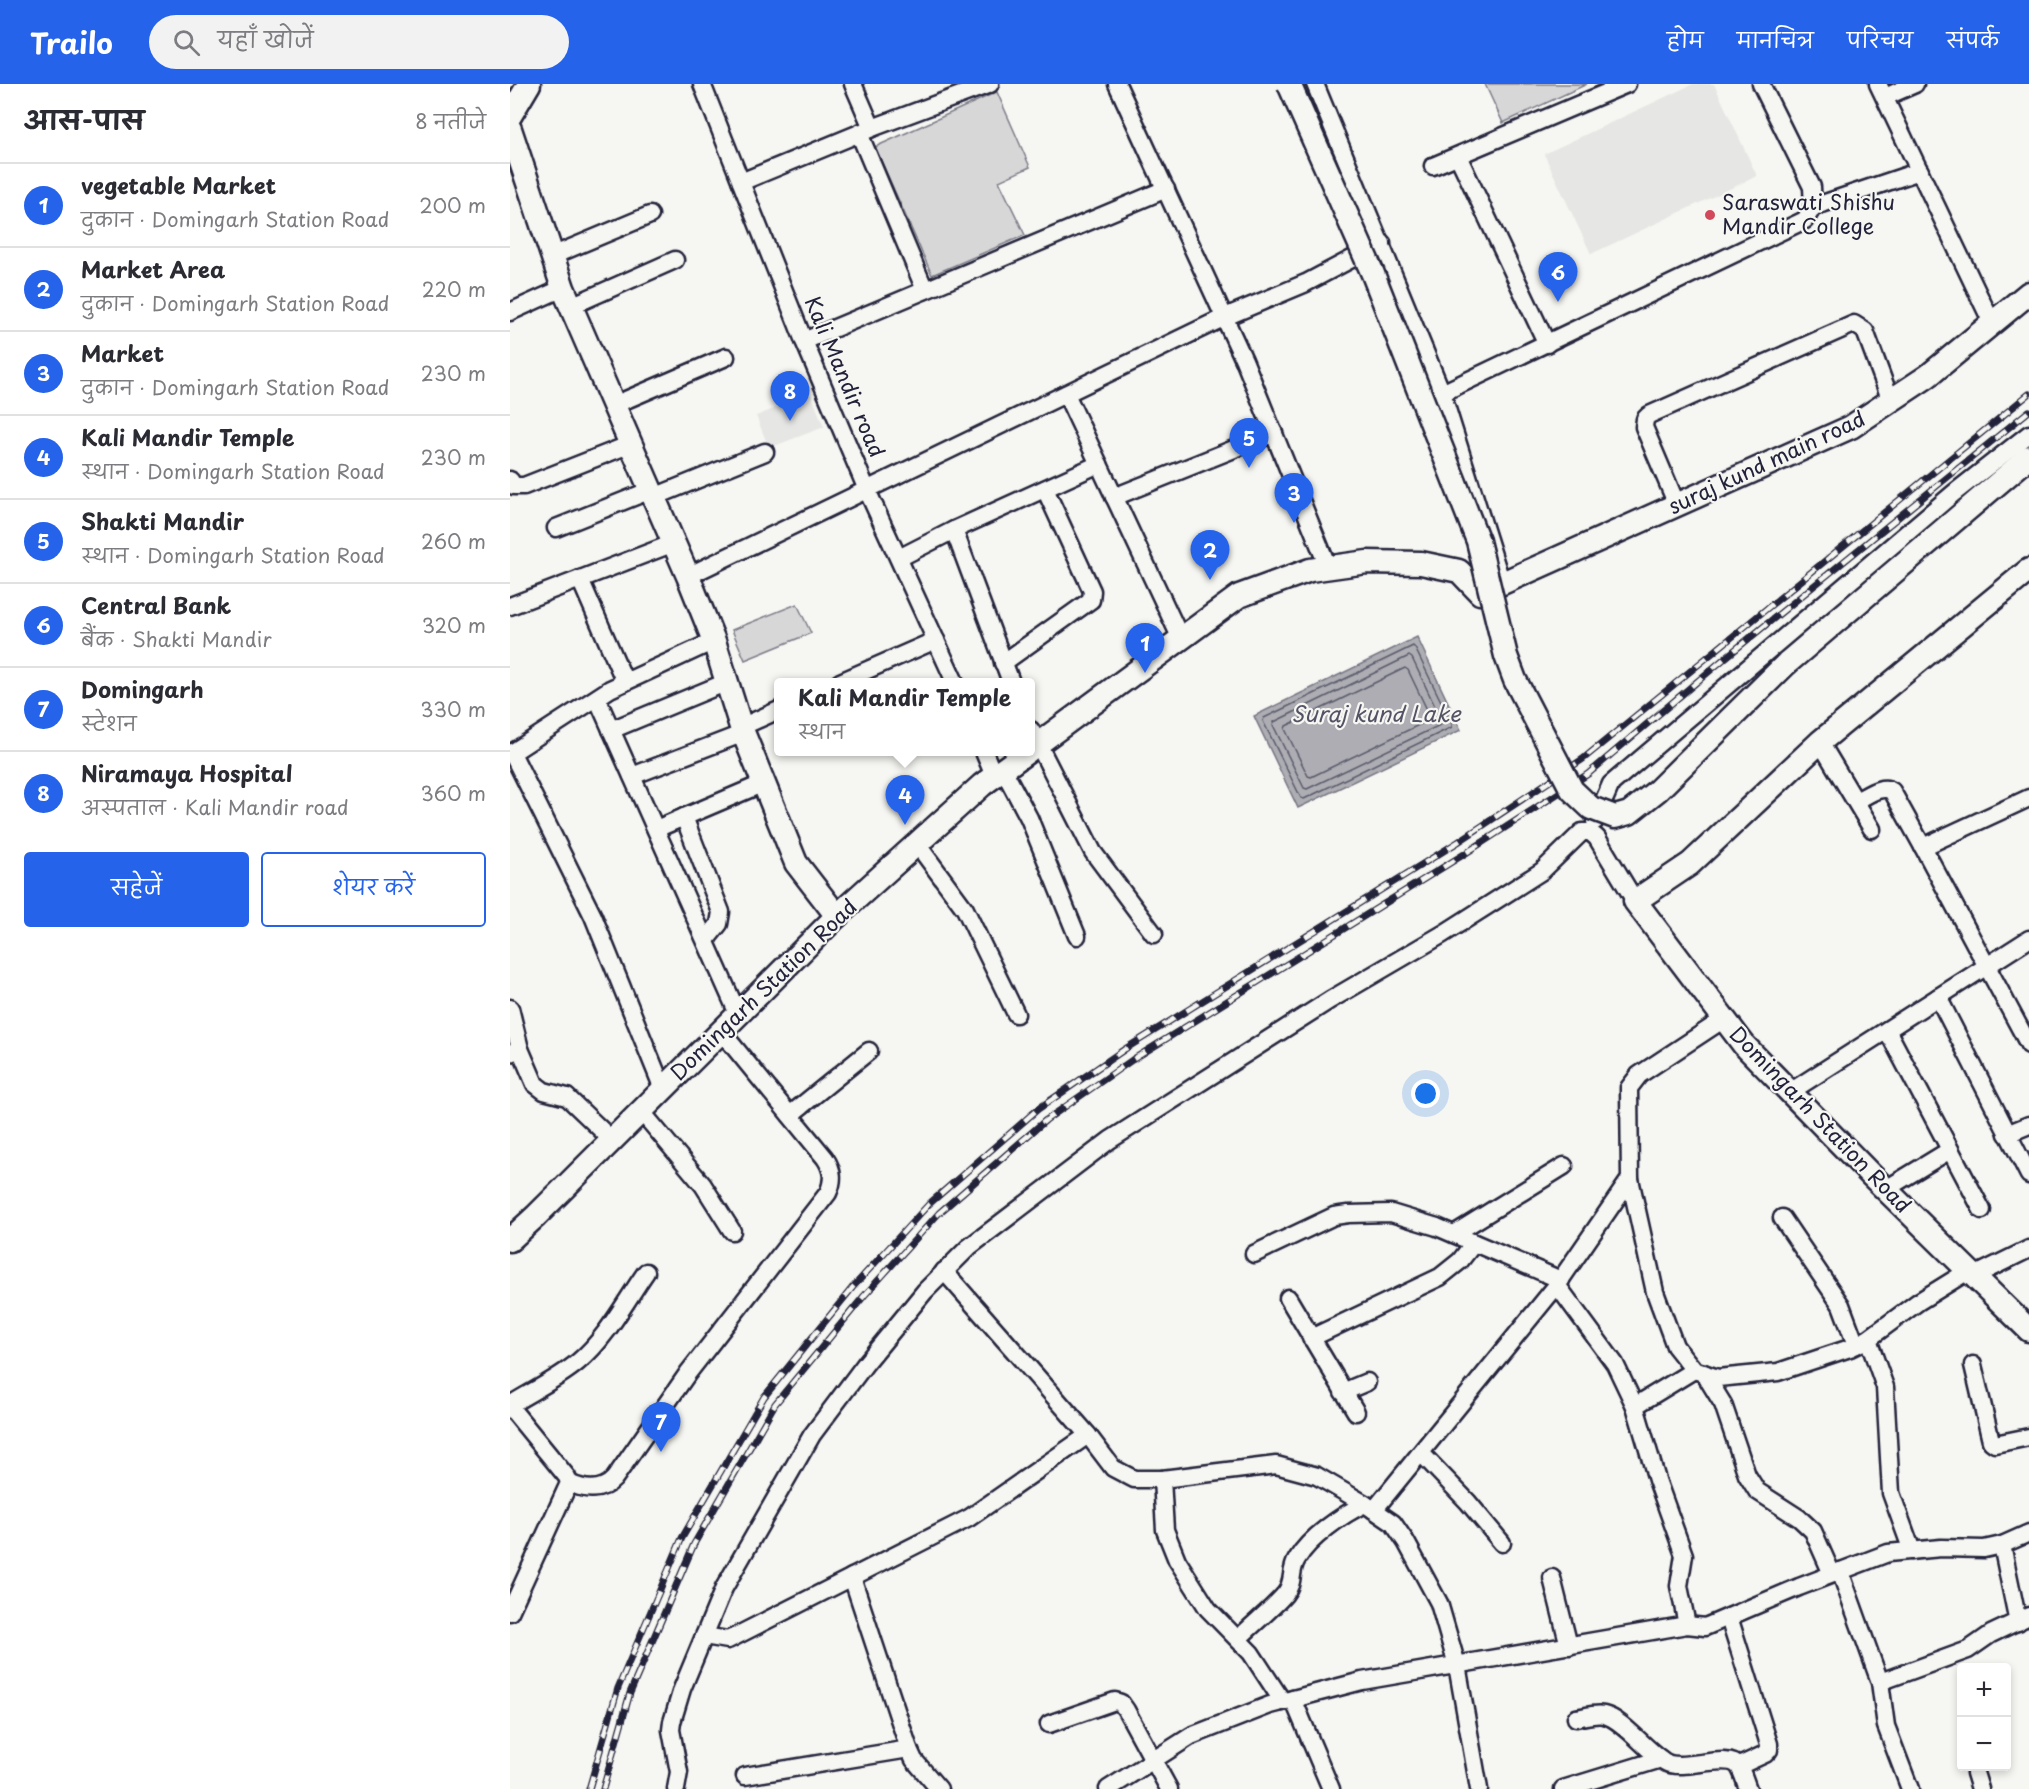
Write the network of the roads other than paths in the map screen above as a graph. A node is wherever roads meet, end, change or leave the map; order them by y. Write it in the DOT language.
graph roads {
  1 [pos="529,84"];
  2 [pos="702,84"];
  3 [pos="853,84"];
  4 [pos="988,84"];
  5 [pos="1117,84"];
  6 [pos="1289,84"];
  7 [pos="1316,84"];
  8 [pos="1627,84"];
  9 [pos="1761,84"];
  10 [pos="1916,84"];
  11 [pos="1882,91"];
  12 [pos="510,116"];
  13 [pos="510,129"];
  14 [pos="865,130"];
  15 [pos="1458,156"];
  16 [pos="1433,166"];
  17 [pos="1920,171"];
  18 [pos="741,182"];
  19 [pos="1166,189"];
  20 [pos="1813,207"];
  21 [pos="650,215"];
  22 [pos="1382,243"];
  23 [pos="552,256"];
  24 [pos="675,260"];
  25 [pos="925,290"];
  26 [pos="2029,292"];
  27 [pos="567,297"];
  28 [pos="510,312"];
  29 [pos="1225,317"];
  30 [pos="1992,323"];
  31 [pos="804,341"];
  32 [pos="1547,344"];
  33 [pos="726,357"];
  34 [pos="1442,393"];
  35 [pos="1066,394"];
  36 [pos="1891,401"];
  37 [pos="614,405"];
  38 [pos="1274,433"];
  39 [pos="2029,434"];
  40 [pos="631,444"];
  41 [pos="765,452"];
  42 [pos="2029,457"];
  43 [pos="1099,464"];
  44 [pos="510,480"];
  45 [pos="1045,489"];
  46 [pos="867,490"];
  47 [pos="652,494"];
  48 [pos="1114,497"];
  49 [pos="1677,505"];
  50 [pos="556,528"];
  51 [pos="954,530"];
  52 [pos="674,543"];
  53 [pos="899,558"];
  54 [pos="1328,567"];
  55 [pos="2029,570"];
  56 [pos="688,576"];
  57 [pos="580,579"];
  58 [pos="1502,584"];
  59 [pos="1480,593"];
  60 [pos="510,606"];
  61 [pos="1181,639"];
  62 [pos="936,640"];
  63 [pos="714,641"];
  64 [pos="1003,663"];
  65 [pos="849,678"];
  66 [pos="952,678"];
  67 [pos="1009,678"];
  68 [pos="625,682"];
  69 [pos="727,682"];
  70 [pos="597,698"];
  71 [pos="774,713"];
  72 [pos="611,730"];
  73 [pos="742,730"];
  74 [pos="1035,742"];
  75 [pos="1820,742"];
  76 [pos="1537,743"];
  77 [pos="1035,749"];
  78 [pos="511,754"];
  79 [pos="987,756"];
  80 [pos="1018,756"];
  81 [pos="999,773"];
  82 [pos="632,776"];
  83 [pos="764,783"];
  84 [pos="1856,801"];
  85 [pos="2027,803"];
  86 [pos="684,817"];
  87 [pos="656,828"];
  88 [pos="1872,829"];
  89 [pos="1590,832"];
  90 [pos="917,844"];
  91 [pos="1923,848"];
  92 [pos="1635,901"];
  93 [pos="837,916"];
  94 [pos="1154,934"];
  95 [pos="1077,936"];
  96 [pos="2029,939"];
  97 [pos="706,940"];
  98 [pos="1986,966"];
  99 [pos="1938,997"];
  100 [pos="510,1008"];
  101 [pos="738,1014"];
  102 [pos="1016,1014"];
  103 [pos="1724,1019"];
  104 [pos="1887,1029"];
  105 [pos="722,1031"];
  106 [pos="2029,1045"];
  107 [pos="515,1051"];
  108 [pos="869,1051"];
  109 [pos="663,1089"];
  110 [pos="1790,1092"];
  111 [pos="641,1111"];
  112 [pos="790,1114"];
  113 [pos="2029,1125"];
  114 [pos="2007,1134"];
  115 [pos="612,1140"];
  116 [pos="1950,1150"];
  117 [pos="1564,1166"];
  118 [pos="2029,1175"];
  119 [pos="1630,1179"];
  120 [pos="1886,1189"];
  121 [pos="1982,1210"];
  122 [pos="1782,1218"];
  123 [pos="732,1231"];
  124 [pos="1454,1234"];
  125 [pos="510,1240"];
  126 [pos="1474,1242"];
  127 [pos="2029,1249"];
  128 [pos="1254,1254"];
  129 [pos="944,1271"];
  130 [pos="646,1272"];
  131 [pos="1971,1274"];
  132 [pos="1559,1282"];
  133 [pos="1288,1298"];
  134 [pos="2029,1330"];
  135 [pos="1311,1338"];
  136 [pos="1862,1342"];
  137 [pos="1974,1365"];
  138 [pos="1699,1371"];
  139 [pos="1367,1382"];
  140 [pos="1343,1392"];
  141 [pos="510,1406"];
  142 [pos="1635,1406"];
  143 [pos="1356,1412"];
  144 [pos="1088,1435"];
  145 [pos="2029,1437"];
  146 [pos="1420,1454"];
  147 [pos="1162,1479"];
  148 [pos="575,1486"];
  149 [pos="1370,1507"];
  150 [pos="2029,1533"];
  151 [pos="1502,1543"];
  152 [pos="2002,1545"];
  153 [pos="1912,1551"];
  154 [pos="1836,1573"];
  155 [pos="852,1577"];
  156 [pos="1552,1578"];
  157 [pos="510,1612"];
  158 [pos="1728,1617"];
  159 [pos="2023,1619"];
  160 [pos="1687,1625"];
  161 [pos="704,1636"];
  162 [pos="1238,1639"];
  163 [pos="1569,1646"];
  164 [pos="1457,1665"];
  165 [pos="1880,1682"];
  166 [pos="1288,1700"];
  167 [pos="1576,1718"];
  168 [pos="1049,1724"];
  169 [pos="909,1749"];
  170 [pos="1661,1759"];
  171 [pos="1153,1760"];
  172 [pos="1739,1766"];
  173 [pos="745,1776"];
  174 [pos="676,1789"];
  175 [pos="939,1789"];
  176 [pos="1108,1789"];
  177 [pos="1169,1789"];
  178 [pos="1331,1789"];
  179 [pos="1479,1789"];
  180 [pos="1563,1789"];
  181 [pos="1748,1789"];
  182 [pos="1910,1789"];
  1 -- 12 [label="street"];
  2 -- 18 [label="street, Kali Mandir road"];
  3 -- 14 [label="street"];
  4 -- 14 [label="street"];
  5 -- 19 [label="street"];
  6 -- 42 [label="street, bridge"];
  7 -- 22 [label="street"];
  8 -- 15 [label="street"];
  9 -- 20 [label="street"];
  10 -- 11 [label="street"];
  11 -- 17 [label="street"];
  13 -- 23 [label="street"];
  14 -- 18 [label="street"];
  14 -- 25 [label="street"];
  15 -- 16 [label="street"];
  15 -- 32 [label="street"];
  17 -- 20 [label="street"];
  17 -- 30 [label="street"];
  18 -- 31 [label="street, Kali Mandir road"];
  19 -- 25 [label="street"];
  19 -- 29 [label="street"];
  20 -- 32 [label="street"];
  21 -- 23 [label="street"];
  22 -- 29 [label="street"];
  22 -- 34 [label="street"];
  23 -- 27 [label="street"];
  24 -- 27 [label="street"];
  25 -- 31 [label="street"];
  26 -- 30 [label="street, suraj kund main road"];
  27 -- 28 [label="street"];
  27 -- 37 [label="street"];
  29 -- 35 [label="street"];
  29 -- 38 [label="street"];
  30 -- 36 [label="street, suraj kund main road"];
  31 -- 46 [label="street, Kali Mandir road"];
  32 -- 34 [label="street"];
  33 -- 37 [label="street"];
  34 -- 58 [label="street"];
  35 -- 43 [label="street"];
  35 -- 46 [label="street"];
  36 -- 49 [label="street, suraj kund main road"];
  36 -- 49 [label="street"];
  37 -- 40 [label="street"];
  38 -- 48 [label="street"];
  38 -- 54 [label="street"];
  39 -- 89 [label="street"];
  40 -- 44 [label="street"];
  40 -- 47 [label="street"];
  41 -- 47 [label="street"];
  43 -- 45 [label="street"];
  43 -- 48 [label="street"];
  45 -- 51 [label="street"];
  45 -- 64 [label="street"];
  46 -- 53 [label="street, Kali Mandir road"];
  46 -- 56 [label="street"];
  47 -- 50 [label="street"];
  47 -- 52 [label="street"];
  48 -- 61 [label="street"];
  49 -- 58 [label="street, suraj kund main road"];
  51 -- 53 [label="street"];
  51 -- 64 [label="street"];
  52 -- 56 [label="street"];
  52 -- 57 [label="street"];
  53 -- 62 [label="street, Kali Mandir road"];
  54 -- 59 [label="street, Domingarh Station Road"];
  54 -- 61 [label="street, Domingarh Station Road"];
  55 -- 75 [label="street"];
  56 -- 63 [label="street"];
  57 -- 60 [label="street"];
  57 -- 68 [label="street"];
  58 -- 59 [label="street, suraj kund main road"];
  59 -- 76 [label="street, Domingarh Station Road"];
  61 -- 74 [label="street, Domingarh Station Road"];
  62 -- 65 [label="street"];
  62 -- 66 [label="street, Kali Mandir road"];
  63 -- 68 [label="street"];
  63 -- 69 [label="street"];
  64 -- 67 [label="street"];
  68 -- 70 [label="street"];
  69 -- 72 [label="street"];
  69 -- 73 [label="street"];
  70 -- 72 [label="street"];
  70 -- 78 [label="street"];
  71 -- 73 [label="street"];
  72 -- 82 [label="street"];
  73 -- 82 [label="street"];
  73 -- 83 [label="street"];
  75 -- 84 [label="street"];
  75 -- 92 [label="street"];
  77 -- 94 [label="street"];
  78 -- 109 [label="street"];
  79 -- 81 [label="street"];
  80 -- 81 [label="street, Domingarh Station Road"];
  81 -- 90 [label="street, Domingarh Station Road"];
  81 -- 95 [label="street"];
  82 -- 87 [label="street"];
  83 -- 86 [label="street"];
  83 -- 93 [label="street"];
  84 -- 88 [label="street"];
  84 -- 91 [label="street"];
  85 -- 91 [label="street"];
  86 -- 87 [label="street"];
  86 -- 97 [label="street"];
  87 -- 97 [label="street"];
  89 -- 92 [label="street, Domingarh Station Road"];
  89 -- 129 [label="street"];
  90 -- 93 [label="street, Domingarh Station Road"];
  90 -- 102 [label="street"];
  91 -- 98 [label="street"];
  92 -- 103 [label="street, Domingarh Station Road"];
  93 -- 101 [label="street, Domingarh Station Road"];
  96 -- 98 [label="street"];
  97 -- 101 [label="street"];
  98 -- 99 [label="street"];
  98 -- 106 [label="street"];
  99 -- 104 [label="street"];
  99 -- 114 [label="street"];
  100 -- 107 [label="street"];
  101 -- 105 [label="street, Domingarh Station Road"];
  103 -- 110 [label="street, Domingarh Station Road"];
  103 -- 119 [label="street"];
  104 -- 110 [label="street"];
  104 -- 116 [label="street"];
  105 -- 109 [label="street, Domingarh Station Road"];
  105 -- 112 [label="street"];
  107 -- 115 [label="street"];
  108 -- 112 [label="street"];
  109 -- 111 [label="street, Domingarh Station Road"];
  110 -- 120 [label="street, Domingarh Station Road"];
  111 -- 115 [label="street, Domingarh Station Road"];
  111 -- 123 [label="street"];
  112 -- 148 [label="street"];
  113 -- 114 [label="street"];
  114 -- 118 [label="street"];
  115 -- 125 [label="street, Domingarh Station Road"];
  116 -- 120 [label="street"];
  116 -- 121 [label="street"];
  117 -- 124 [label="street"];
  119 -- 132 [label="street"];
  119 -- 138 [label="street"];
  120 -- 131 [label="street, Domingarh Station Road"];
  122 -- 136 [label="street"];
  124 -- 126 [label="street"];
  124 -- 128 [label="street"];
  126 -- 132 [label="street"];
  126 -- 135 [label="street"];
  127 -- 131 [label="street"];
  129 -- 144 [label="street"];
  129 -- 161 [label="street"];
  130 -- 141 [label="street"];
  131 -- 134 [label="street, Domingarh Station Road"];
  131 -- 136 [label="street"];
  132 -- 142 [label="street"];
  132 -- 146 [label="street"];
  133 -- 135 [label="street"];
  135 -- 140 [label="street"];
  136 -- 138 [label="street"];
  136 -- 153 [label="street"];
  137 -- 145 [label="street"];
  138 -- 142 [label="street"];
  138 -- 154 [label="street"];
  139 -- 140 [label="street"];
  140 -- 143 [label="street"];
  141 -- 148 [label="street"];
  142 -- 160 [label="street"];
  144 -- 147 [label="street"];
  144 -- 155 [label="street"];
  146 -- 149 [label="street"];
  146 -- 151 [label="street"];
  147 -- 149 [label="street"];
  147 -- 162 [label="street"];
  148 -- 157 [label="street"];
  149 -- 162 [label="street"];
  149 -- 164 [label="street"];
  150 -- 152 [label="street"];
  152 -- 153 [label="street"];
  152 -- 159 [label="street"];
  153 -- 154 [label="street"];
  154 -- 158 [label="street"];
  154 -- 165 [label="street"];
  155 -- 161 [label="street"];
  155 -- 169 [label="street"];
  156 -- 163 [label="street"];
  158 -- 160 [label="street"];
  158 -- 172 [label="street"];
  159 -- 165 [label="street"];
  160 -- 163 [label="street"];
  161 -- 174 [label="street"];
  162 -- 166 [label="street"];
  163 -- 164 [label="street"];
  164 -- 166 [label="street"];
  164 -- 179 [label="street"];
  165 -- 182 [label="street"];
  166 -- 171 [label="street"];
  166 -- 178 [label="street"];
  167 -- 170 [label="street"];
  168 -- 171 [label="street"];
  169 -- 173 [label="street"];
  169 -- 175 [label="street"];
  170 -- 172 [label="street"];
  170 -- 180 [label="street"];
  171 -- 176 [label="street"];
  171 -- 177 [label="street"];
  172 -- 181 [label="street"];
}
